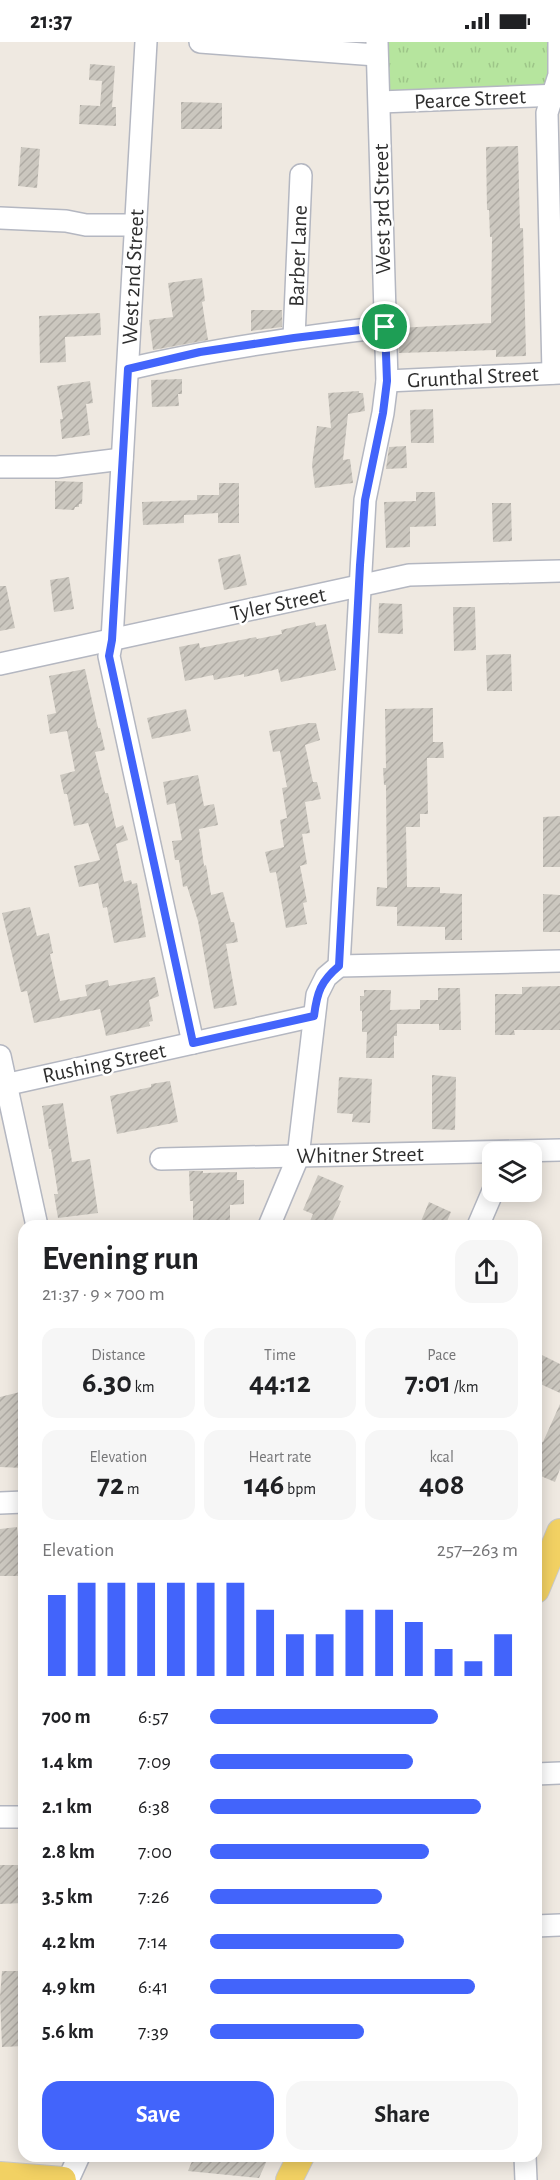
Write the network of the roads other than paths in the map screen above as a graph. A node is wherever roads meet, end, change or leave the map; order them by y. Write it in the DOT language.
graph roads {
  1 [pos="146,42"];
  2 [pos="200,42"];
  3 [pos="559,42"];
  4 [pos="376,49"];
  5 [pos="556,95"];
  6 [pos="380,102"];
  7 [pos="302,175"];
  8 [pos="0,218"];
  9 [pos="136,225"];
  10 [pos="385,327"];
  11 [pos="294,338"];
  12 [pos="128,369"];
  13 [pos="556,373"];
  14 [pos="387,381"];
  15 [pos="122,459"];
  16 [pos="0,467"];
  17 [pos="560,570"];
  18 [pos="360,586"];
  19 [pos="112,640"];
  20 [pos="0,664"];
  21 [pos="560,961"];
  22 [pos="339,966"];
  23 [pos="314,1016"];
  24 [pos="193,1043"];
  25 [pos="0,1056"];
  26 [pos="3,1085"];
  27 [pos="542,1150"];
  28 [pos="560,1150"];
  29 [pos="482,1152"];
  30 [pos="298,1157"];
  31 [pos="161,1159"];
  32 [pos="488,1202"];
  33 [pos="36,1220"];
  34 [pos="272,1220"];
  35 [pos="481,1220"];
  36 [pos="18,1502"];
  37 [pos="0,1503"];
  38 [pos="560,1532"];
  39 [pos="542,1576"];
  40 [pos="542,1773"];
  41 [pos="560,1773"];
  42 [pos="0,1817"];
  43 [pos="18,1817"];
  44 [pos="560,1925"];
  45 [pos="542,1926"];
  46 [pos="76,2162"];
  47 [pos="298,2162"];
  48 [pos="525,2162"];
  49 [pos="0,2175"];
  50 [pos="63,2180"];
  51 [pos="68,2180"];
  52 [pos="289,2180"];
  53 [pos="526,2180"];
  1 -- 9 [label="street, West 2nd Street"];
  2 -- 4 [label="street"];
  3 -- 5 [label="street"];
  4 -- 6 [label="street, West 3rd Street"];
  5 -- 6 [label="street, Pearce Street"];
  5 -- 13 [label="street"];
  6 -- 10 [label="street, West 3rd Street"];
  7 -- 11 [label="street, Barber Lane"];
  8 -- 9 [label="street"];
  9 -- 12 [label="street, West 2nd Street"];
  10 -- 11 [label="street"];
  10 -- 14 [label="street, West 3rd Street"];
  11 -- 12 [label="street"];
  12 -- 15 [label="street, West 2nd Street"];
  13 -- 14 [label="street, Grunthal Street"];
  14 -- 18 [label="street, West 3rd Street"];
  15 -- 16 [label="street"];
  15 -- 19 [label="street, West 2nd Street"];
  17 -- 18 [label="street, Tyler Street"];
  18 -- 19 [label="street, Tyler Street"];
  18 -- 22 [label="street, West 3rd Street"];
  19 -- 20 [label="street, Tyler Street"];
  19 -- 24 [label="street, West 2nd Street"];
  21 -- 22 [label="street"];
  22 -- 23 [label="street"];
  23 -- 24 [label="street, Rushing Street"];
  23 -- 30 [label="street"];
  24 -- 26 [label="street, Rushing Street"];
  25 -- 26 [label="street"];
  26 -- 33 [label="street"];
  27 -- 28 [label="street, Whitner Street"];
  29 -- 30 [label="street, Whitner Street"];
  30 -- 31 [label="street, Whitner Street"];
  30 -- 34 [label="street"];
  32 -- 35 [label="street"];
  36 -- 37 [label="street"];
  38 -- 39 [label="main road"];
  40 -- 41 [label="street"];
  42 -- 43 [label="street"];
  44 -- 45 [label="street"];
  46 -- 51 [label="street"];
  47 -- 52 [label="main road"];
  48 -- 53 [label="street"];
  49 -- 50 [label="main road"];
}
